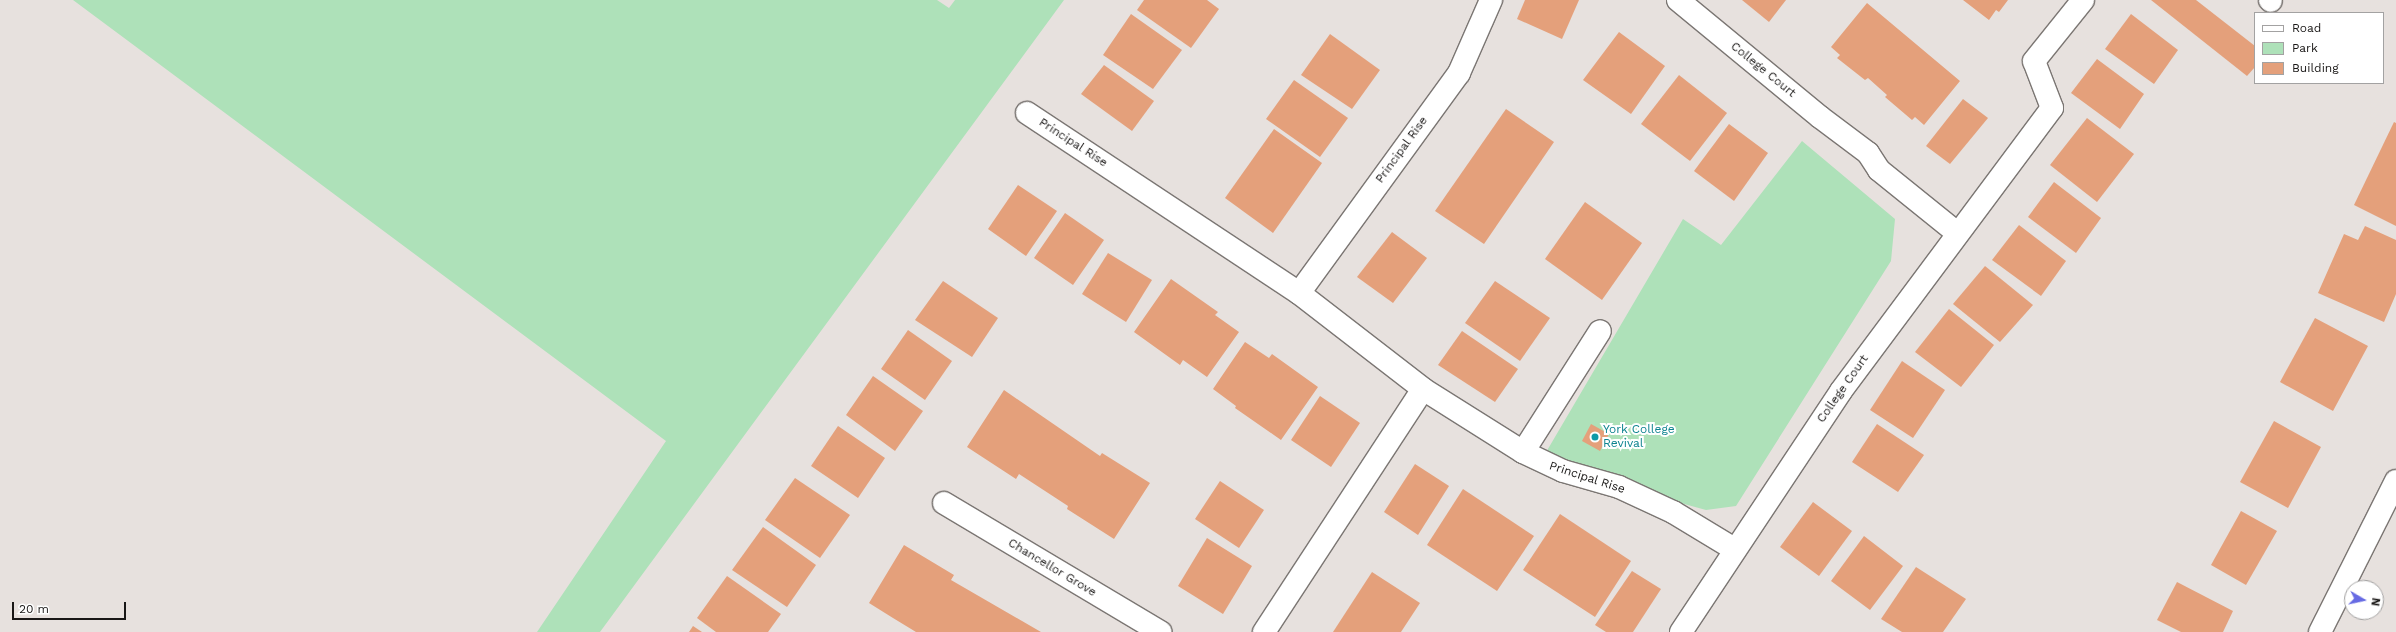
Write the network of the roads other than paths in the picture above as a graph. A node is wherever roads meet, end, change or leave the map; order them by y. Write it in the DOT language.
graph roads {
  1 [pos="1491,0"];
  2 [pos="1678,0"];
  3 [pos="2083,0"];
  4 [pos="1027,113"];
  5 [pos="1957,232"];
  6 [pos="1299,292"];
  7 [pos="1600,331"];
  8 [pos="1423,389"];
  9 [pos="1523,452"];
  10 [pos="2396,481"];
  11 [pos="944,503"];
  12 [pos="1734,549"];
  13 [pos="1160,632"];
  14 [pos="1264,632"];
  15 [pos="1681,632"];
  16 [pos="2320,632"];
  1 -- 6 [label="street, Principal Rise"];
  2 -- 5 [label="street, College Court"];
  3 -- 5 [label="street, College Court"];
  4 -- 6 [label="street, Principal Rise"];
  5 -- 12 [label="street, College Court"];
  6 -- 8 [label="street, Principal Rise"];
  7 -- 9 [label="street"];
  8 -- 9 [label="street, Principal Rise"];
  8 -- 14 [label="street"];
  9 -- 12 [label="street, Principal Rise"];
  10 -- 16 [label="street"];
  11 -- 13 [label="street, Chancellor Grove"];
  12 -- 15 [label="street, College Court"];
}
